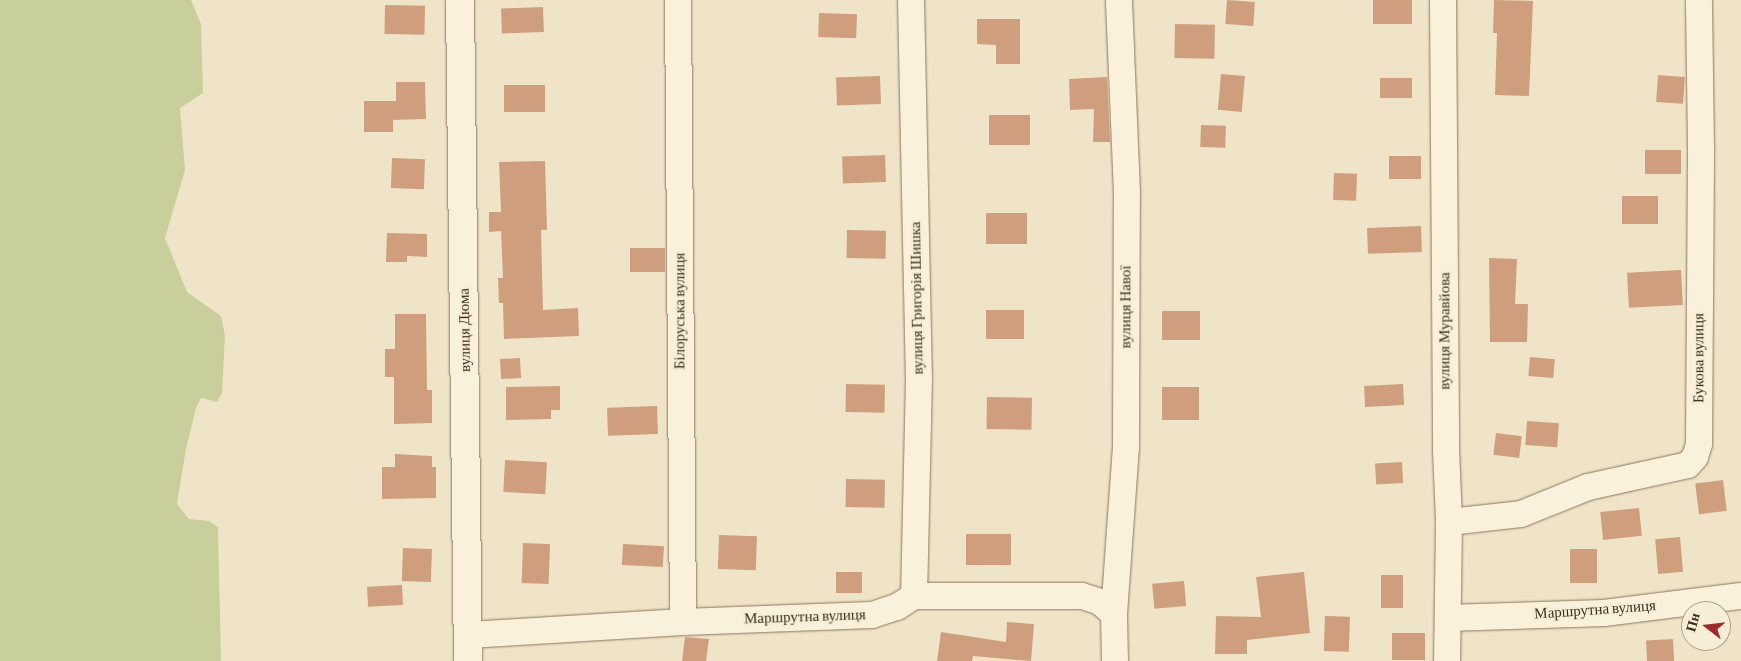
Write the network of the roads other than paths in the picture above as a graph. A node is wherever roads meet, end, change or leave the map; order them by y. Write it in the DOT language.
graph roads {
  1 [pos="460,0"];
  2 [pos="678,0"];
  3 [pos="911,0"];
  4 [pos="1120,0"];
  5 [pos="1443,0"];
  6 [pos="1699,0"];
  7 [pos="1449,522"];
  8 [pos="914,596"];
  9 [pos="1741,596"];
  10 [pos="1114,614"];
  11 [pos="1448,618"];
  12 [pos="683,622"];
  13 [pos="469,648"];
  14 [pos="1116,661"];
  15 [pos="1447,661"];
  1 -- 13 [label="street, вулиця Дюма"];
  2 -- 12 [label="street, Білоруська вулиця"];
  3 -- 8 [label="street, вулиця Григорія Шишка"];
  4 -- 10 [label="street, вулиця Навої"];
  5 -- 7 [label="street, вулиця Муравйова"];
  6 -- 7 [label="street, Букова вулиця"];
  7 -- 11 [label="street, вулиця Муравйова"];
  8 -- 10 [label="street, Маршрутна вулиця"];
  8 -- 12 [label="street, Маршрутна вулиця"];
  9 -- 11 [label="street, Маршрутна вулиця"];
  10 -- 14 [label="street"];
  11 -- 15 [label="street, вулиця Муравйова"];
  12 -- 13 [label="street, Маршрутна вулиця"];
}
